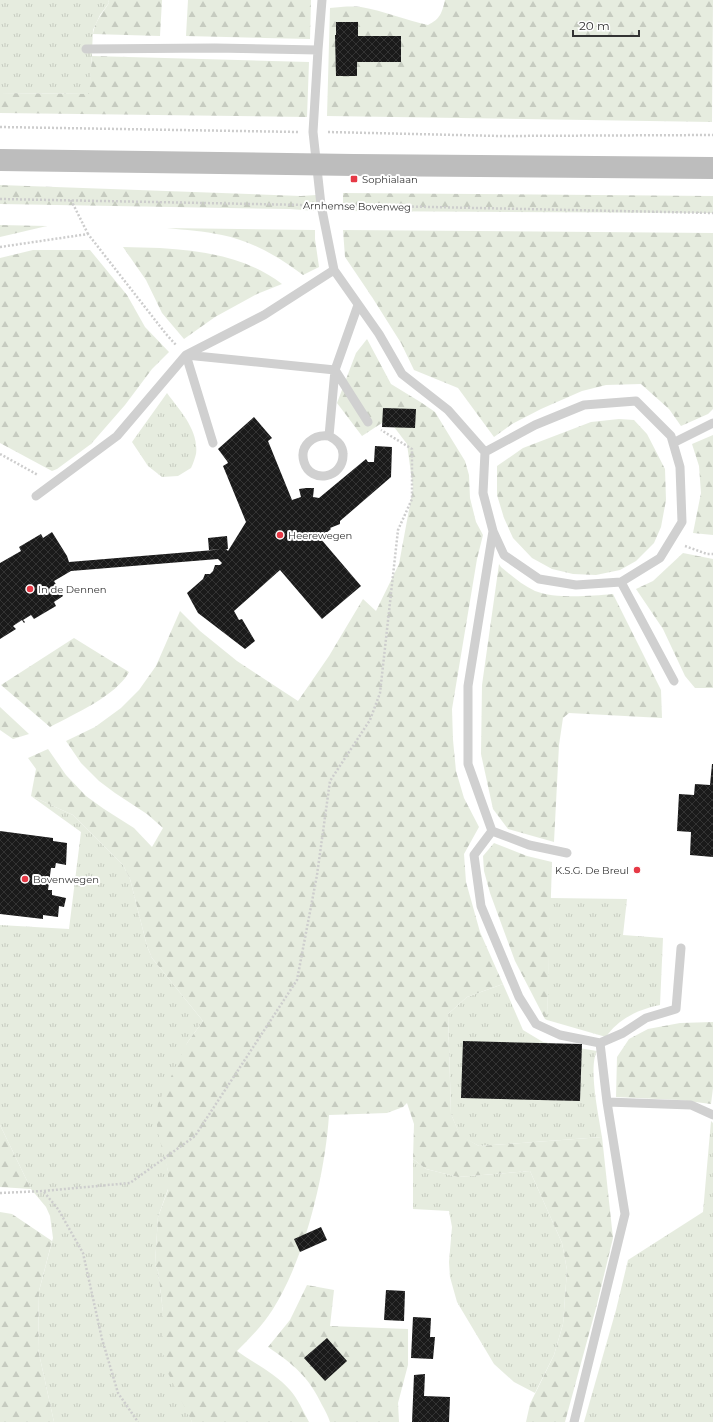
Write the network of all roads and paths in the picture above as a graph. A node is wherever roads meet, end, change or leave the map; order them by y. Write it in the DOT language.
graph roads {
  1 [pos="322,0"];
  2 [pos="86,49"];
  3 [pos="318,50"];
  4 [pos="0,127"];
  5 [pos="314,132"];
  6 [pos="713,135"];
  7 [pos="0,160"];
  8 [pos="316,164"];
  9 [pos="713,168"];
  10 [pos="0,200"];
  11 [pos="71,200"];
  12 [pos="321,205"];
  13 [pos="713,213"];
  14 [pos="88,234"];
  15 [pos="0,247"];
  16 [pos="334,270"];
  17 [pos="358,305"];
  18 [pos="186,355"];
  19 [pos="335,370"];
  20 [pos="368,422"];
  21 [pos="713,423"];
  22 [pos="329,436"];
  23 [pos="213,443"];
  24 [pos="673,443"];
  25 [pos="485,452"];
  26 [pos="0,454"];
  27 [pos="53,483"];
  28 [pos="36,496"];
  29 [pos="493,531"];
  30 [pos="670,542"];
  31 [pos="713,554"];
  32 [pos="621,582"];
  33 [pos="674,681"];
  34 [pos="492,831"];
  35 [pos="567,853"];
  36 [pos="681,948"];
  37 [pos="600,1043"];
  38 [pos="607,1102"];
  39 [pos="713,1115"];
  40 [pos="43,1192"];
  41 [pos="0,1193"];
  42 [pos="138,1422"];
  43 [pos="574,1422"];
  1 -- 3 [label="lane"];
  2 -- 3 [label="lane"];
  3 -- 5 [label="lane"];
  4 -- 5 [label="path"];
  5 -- 6 [label="path"];
  5 -- 8 [label="lane"];
  7 -- 8 [label="main road"];
  8 -- 9 [label="main road"];
  8 -- 12 [label="lane"];
  10 -- 11 [label="path, Arnhemse Bovenweg"];
  11 -- 12 [label="path, Arnhemse Bovenweg"];
  11 -- 14 [label="path"];
  12 -- 13 [label="path, Arnhemse Bovenweg"];
  12 -- 16 [label="lane"];
  14 -- 15 [label="path"];
  14 -- 18 [label="path"];
  16 -- 17 [label="lane"];
  16 -- 18 [label="lane"];
  17 -- 19 [label="lane"];
  17 -- 25 [label="lane"];
  18 -- 19 [label="lane"];
  18 -- 23 [label="lane"];
  18 -- 27 [label="lane"];
  19 -- 20 [label="lane"];
  19 -- 22 [label="lane"];
  20 -- 40 [label="path"];
  21 -- 24 [label="lane"];
  22 -- 22 [label="lane"];
  24 -- 25 [label="lane"];
  24 -- 30 [label="lane"];
  25 -- 29 [label="lane"];
  26 -- 27 [label="path"];
  27 -- 28 [label="lane"];
  29 -- 32 [label="lane"];
  29 -- 34 [label="lane"];
  30 -- 31 [label="path"];
  30 -- 32 [label="lane"];
  32 -- 33 [label="lane"];
  34 -- 35 [label="lane"];
  34 -- 37 [label="lane"];
  36 -- 37 [label="lane"];
  37 -- 38 [label="lane"];
  38 -- 39 [label="lane"];
  38 -- 43 [label="lane"];
  40 -- 41 [label="path"];
  40 -- 42 [label="path"];
}
